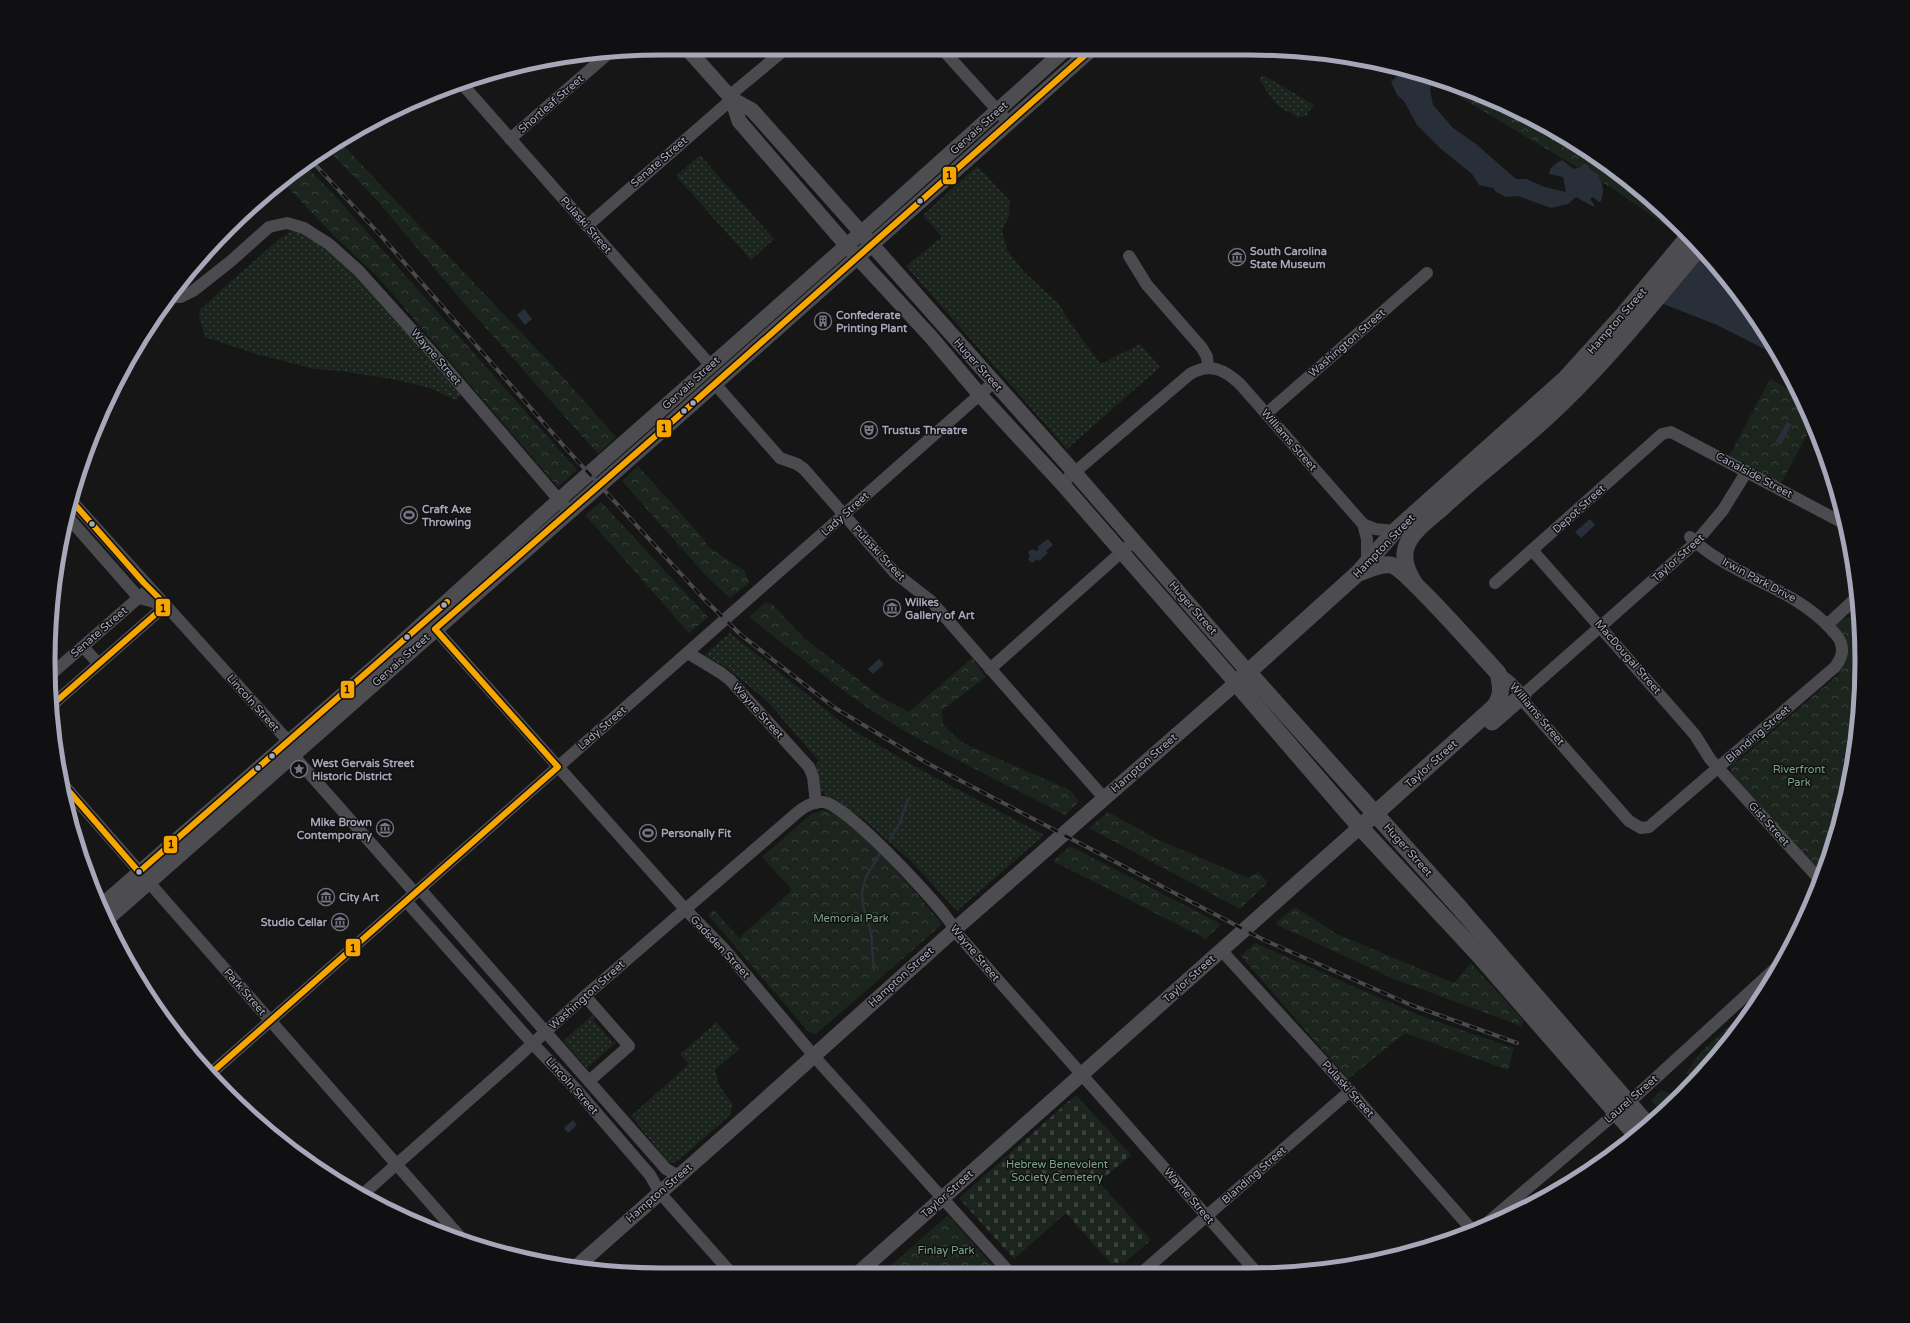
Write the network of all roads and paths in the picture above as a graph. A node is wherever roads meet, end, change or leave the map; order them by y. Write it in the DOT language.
graph roads {
  1 [pos="693,55"];
  2 [pos="779,55"];
  3 [pos="948,55"];
  4 [pos="1060,55"];
  5 [pos="1085,55"];
  6 [pos="603,58"];
  7 [pos="465,88"];
  8 [pos="730,98"];
  9 [pos="998,111"];
  10 [pos="1009,123"];
  11 [pos="510,139"];
  12 [pos="587,226"];
  13 [pos="862,233"];
  14 [pos="1685,241"];
  15 [pos="872,245"];
  16 [pos="847,246"];
  17 [pos="1695,252"];
  18 [pos="1129,256"];
  19 [pos="858,257"];
  20 [pos="1427,273"];
  21 [pos="177,297"];
  22 [pos="1599,353"];
  23 [pos="711,366"];
  24 [pos="1208,368"];
  25 [pos="994,382"];
  26 [pos="715,384"];
  27 [pos="980,395"];
  28 [pos="691,405"];
  29 [pos="1267,413"];
  30 [pos="1662,434"];
  31 [pos="1743,469"];
  32 [pos="1075,472"];
  33 [pos="1062,484"];
  34 [pos="564,496"];
  35 [pos="76,506"];
  36 [pos="574,508"];
  37 [pos="844,515"];
  38 [pos="1838,520"];
  39 [pos="72,522"];
  40 [pos="1363,524"];
  41 [pos="1395,531"];
  42 [pos="1693,540"];
  43 [pos="1134,541"];
  44 [pos="1532,550"];
  45 [pos="1121,552"];
  46 [pos="1363,569"];
  47 [pos="1495,583"];
  48 [pos="1415,584"];
  49 [pos="149,589"];
  50 [pos="139,598"];
  51 [pos="1852,602"];
  52 [pos="166,605"];
  53 [pos="431,624"];
  54 [pos="1598,624"];
  55 [pos="1827,625"];
  56 [pos="82,647"];
  57 [pos="688,653"];
  58 [pos="99,664"];
  59 [pos="990,669"];
  60 [pos="55,671"];
  61 [pos="1498,673"];
  62 [pos="1242,677"];
  63 [pos="1520,692"];
  64 [pos="56,701"];
  65 [pos="1461,737"];
  66 [pos="291,748"];
  67 [pos="558,767"];
  68 [pos="1718,768"];
  69 [pos="70,793"];
  70 [pos="816,803"];
  71 [pos="1098,803"];
  72 [pos="1375,814"];
  73 [pos="1360,826"];
  74 [pos="1641,828"];
  75 [pos="1816,875"];
  76 [pos="144,878"];
  77 [pos="417,891"];
  78 [pos="406,901"];
  79 [pos="105,903"];
  80 [pos="685,909"];
  81 [pos="111,915"];
  82 [pos="954,930"];
  83 [pos="1221,950"];
  84 [pos="1762,984"];
  85 [pos="585,996"];
  86 [pos="270,1021"];
  87 [pos="545,1032"];
  88 [pos="533,1044"];
  89 [pos="814,1055"];
  90 [pos="214,1070"];
  91 [pos="1081,1073"];
  92 [pos="588,1081"];
  93 [pos="1350,1091"];
  94 [pos="1622,1108"];
  95 [pos="1643,1121"];
  96 [pos="1633,1130"];
  97 [pos="396,1164"];
  98 [pos="679,1176"];
  99 [pos="366,1191"];
  100 [pos="660,1192"];
  101 [pos="942,1199"];
  102 [pos="1497,1215"];
  103 [pos="1206,1216"];
  104 [pos="1469,1226"];
  105 [pos="456,1232"];
  106 [pos="580,1263"];
  107 [pos="727,1268"];
  108 [pos="864,1268"];
  109 [pos="1006,1268"];
  110 [pos="1147,1268"];
  111 [pos="1253,1268"];
  1 -- 8 [label="main road, Huger Street"];
  2 -- 8 [label="street, Senate Street"];
  3 -- 9 [label="street"];
  4 -- 9 [label="main road, Gervais Street"];
  5 -- 10 [label="main road, Gervais Street"];
  6 -- 11 [label="street, Shortleaf Street"];
  7 -- 11 [label="street, Pulaski Street"];
  8 -- 12 [label="street, Senate Street"];
  8 -- 13 [label="main road, Huger Street"];
  8 -- 16 [label="main road, Huger Street"];
  9 -- 10 [label="street"];
  9 -- 13 [label="main road, Gervais Street"];
  10 -- 15 [label="main road, Gervais Street"];
  11 -- 12 [label="street, Pulaski Street"];
  12 -- 23 [label="street, Pulaski Street"];
  13 -- 15 [label="main road, Huger Street"];
  13 -- 16 [label="main road, Gervais Street"];
  14 -- 22 [label="highway, Hampton Street"];
  15 -- 19 [label="main road, Gervais Street"];
  15 -- 25 [label="main road, Huger Street"];
  16 -- 19 [label="main road, Huger Street"];
  16 -- 23 [label="main road, Gervais Street"];
  17 -- 22 [label="highway, Hampton Street"];
  18 -- 24 [label="street"];
  19 -- 26 [label="main road, Gervais Street"];
  19 -- 27 [label="main road, Huger Street"];
  20 -- 29 [label="street, Washington Street"];
  21 -- 34 [label="street, Wayne Street"];
  22 -- 41 [label="highway, Hampton Street"];
  22 -- 48 [label="highway, Hampton Street"];
  23 -- 28 [label="main road"];
  23 -- 34 [label="main road, Gervais Street"];
  24 -- 29 [label="street, Williams Street"];
  24 -- 32 [label="street"];
  25 -- 27 [label="street, Lady Street"];
  25 -- 32 [label="main road, Huger Street"];
  26 -- 28 [label="main road, Gervais Street"];
  26 -- 37 [label="street, Pulaski Street"];
  27 -- 33 [label="main road, Huger Street"];
  27 -- 37 [label="street, Lady Street"];
  28 -- 36 [label="main road, Gervais Street"];
  29 -- 40 [label="street, Williams Street"];
  30 -- 31 [label="street, Canalside Street"];
  30 -- 44 [label="street, Depot Street"];
  31 -- 38 [label="street, Canalside Street"];
  31 -- 42 [label="street, Taylor Street"];
  32 -- 33 [label="street"];
  32 -- 43 [label="main road, Huger Street"];
  33 -- 45 [label="main road, Huger Street"];
  34 -- 36 [label="street, Wayne Street"];
  34 -- 53 [label="main road, Gervais Street"];
  35 -- 49 [label="street, Lincoln Street"];
  36 -- 53 [label="main road, Gervais Street"];
  37 -- 57 [label="street, Lady Street"];
  37 -- 59 [label="street, Pulaski Street"];
  39 -- 50 [label="street"];
  40 -- 41 [label="street"];
  40 -- 46 [label="street, Williams Street"];
  41 -- 46 [label="highway, Hampton Street"];
  42 -- 54 [label="street, Taylor Street"];
  42 -- 55 [label="street, Irwin Park Drive"];
  43 -- 45 [label="street"];
  43 -- 62 [label="main road, Huger Street"];
  44 -- 47 [label="street, Depot Street"];
  44 -- 54 [label="street, MacDougal Street"];
  45 -- 59 [label="street"];
  45 -- 62 [label="main road, Huger Street"];
  46 -- 48 [label="highway"];
  46 -- 62 [label="highway, Hampton Street"];
  48 -- 61 [label="highway, Williams Street"];
  49 -- 50 [label="street, Senate Street"];
  49 -- 52 [label="street, Lincoln Street"];
  50 -- 52 [label="street"];
  50 -- 56 [label="street, Senate Street"];
  51 -- 55 [label="street"];
  52 -- 58 [label="street"];
  52 -- 66 [label="street, Lincoln Street"];
  53 -- 66 [label="main road, Gervais Street"];
  53 -- 67 [label="street, Gadsden Street"];
  54 -- 63 [label="street, Taylor Street"];
  54 -- 68 [label="street, MacDougal Street"];
  55 -- 68 [label="street, Blanding Street"];
  56 -- 58 [label="street"];
  56 -- 60 [label="street, Senate Street"];
  57 -- 67 [label="street, Lady Street"];
  57 -- 70 [label="street, Wayne Street"];
  58 -- 64 [label="street"];
  59 -- 71 [label="street, Pulaski Street"];
  61 -- 63 [label="street, Williams Street"];
  61 -- 65 [label="highway, Taylor Street"];
  62 -- 71 [label="main road, Hampton Street"];
  62 -- 72 [label="highway, Huger Street"];
  62 -- 73 [label="highway, Huger Street"];
  63 -- 65 [label="highway"];
  63 -- 74 [label="street, Williams Street"];
  65 -- 72 [label="highway, Taylor Street"];
  66 -- 76 [label="main road, Gervais Street"];
  66 -- 77 [label="street, Lincoln Street"];
  67 -- 77 [label="street, Lady Street"];
  67 -- 80 [label="street, Gadsden Street"];
  68 -- 74 [label="street, Blanding Street"];
  68 -- 75 [label="street, Gist Street"];
  69 -- 76 [label="street, Park Street"];
  70 -- 80 [label="street, Washington Street"];
  70 -- 82 [label="street, Wayne Street"];
  71 -- 82 [label="main road, Hampton Street"];
  72 -- 73 [label="highway, Taylor Street"];
  72 -- 94 [label="highway, Huger Street"];
  73 -- 83 [label="main road, Taylor Street"];
  73 -- 94 [label="highway, Huger Street"];
  76 -- 79 [label="main road, Gervais Street"];
  76 -- 81 [label="main road, Gervais Street"];
  76 -- 86 [label="street, Park Street"];
  77 -- 78 [label="street, Lady Street"];
  77 -- 87 [label="street, Lincoln Street"];
  78 -- 86 [label="street, Lady Street"];
  78 -- 88 [label="street, Lincoln Street"];
  80 -- 85 [label="street, Washington Street"];
  80 -- 89 [label="street, Gadsden Street"];
  82 -- 89 [label="main road, Hampton Street"];
  82 -- 91 [label="street, Wayne Street"];
  83 -- 91 [label="main road, Taylor Street"];
  83 -- 93 [label="street, Pulaski Street"];
  84 -- 94 [label="street, Laurel Street"];
  85 -- 87 [label="street, Washington Street"];
  85 -- 92 [label="street"];
  86 -- 90 [label="street, Lady Street"];
  86 -- 97 [label="street, Park Street"];
  87 -- 88 [label="street, Washington Street"];
  87 -- 92 [label="street, Lincoln Street"];
  88 -- 97 [label="street, Washington Street"];
  88 -- 100 [label="street, Lincoln Street"];
  89 -- 98 [label="main road, Hampton Street"];
  89 -- 101 [label="street, Gadsden Street"];
  91 -- 101 [label="main road, Taylor Street"];
  91 -- 103 [label="street, Wayne Street"];
  92 -- 98 [label="street, Lincoln Street"];
  93 -- 103 [label="street, Blanding Street"];
  93 -- 104 [label="street, Pulaski Street"];
  94 -- 95 [label="highway, Huger Street"];
  94 -- 96 [label="highway, Huger Street"];
  94 -- 102 [label="street, Laurel Street"];
  97 -- 99 [label="street, Washington Street"];
  97 -- 105 [label="street, Park Street"];
  98 -- 100 [label="main road, Hampton Street"];
  100 -- 106 [label="main road, Hampton Street"];
  100 -- 107 [label="street, Lincoln Street"];
  101 -- 108 [label="main road, Taylor Street"];
  101 -- 109 [label="street, Gadsden Street"];
  103 -- 110 [label="street, Blanding Street"];
  103 -- 111 [label="street, Wayne Street"];
}
